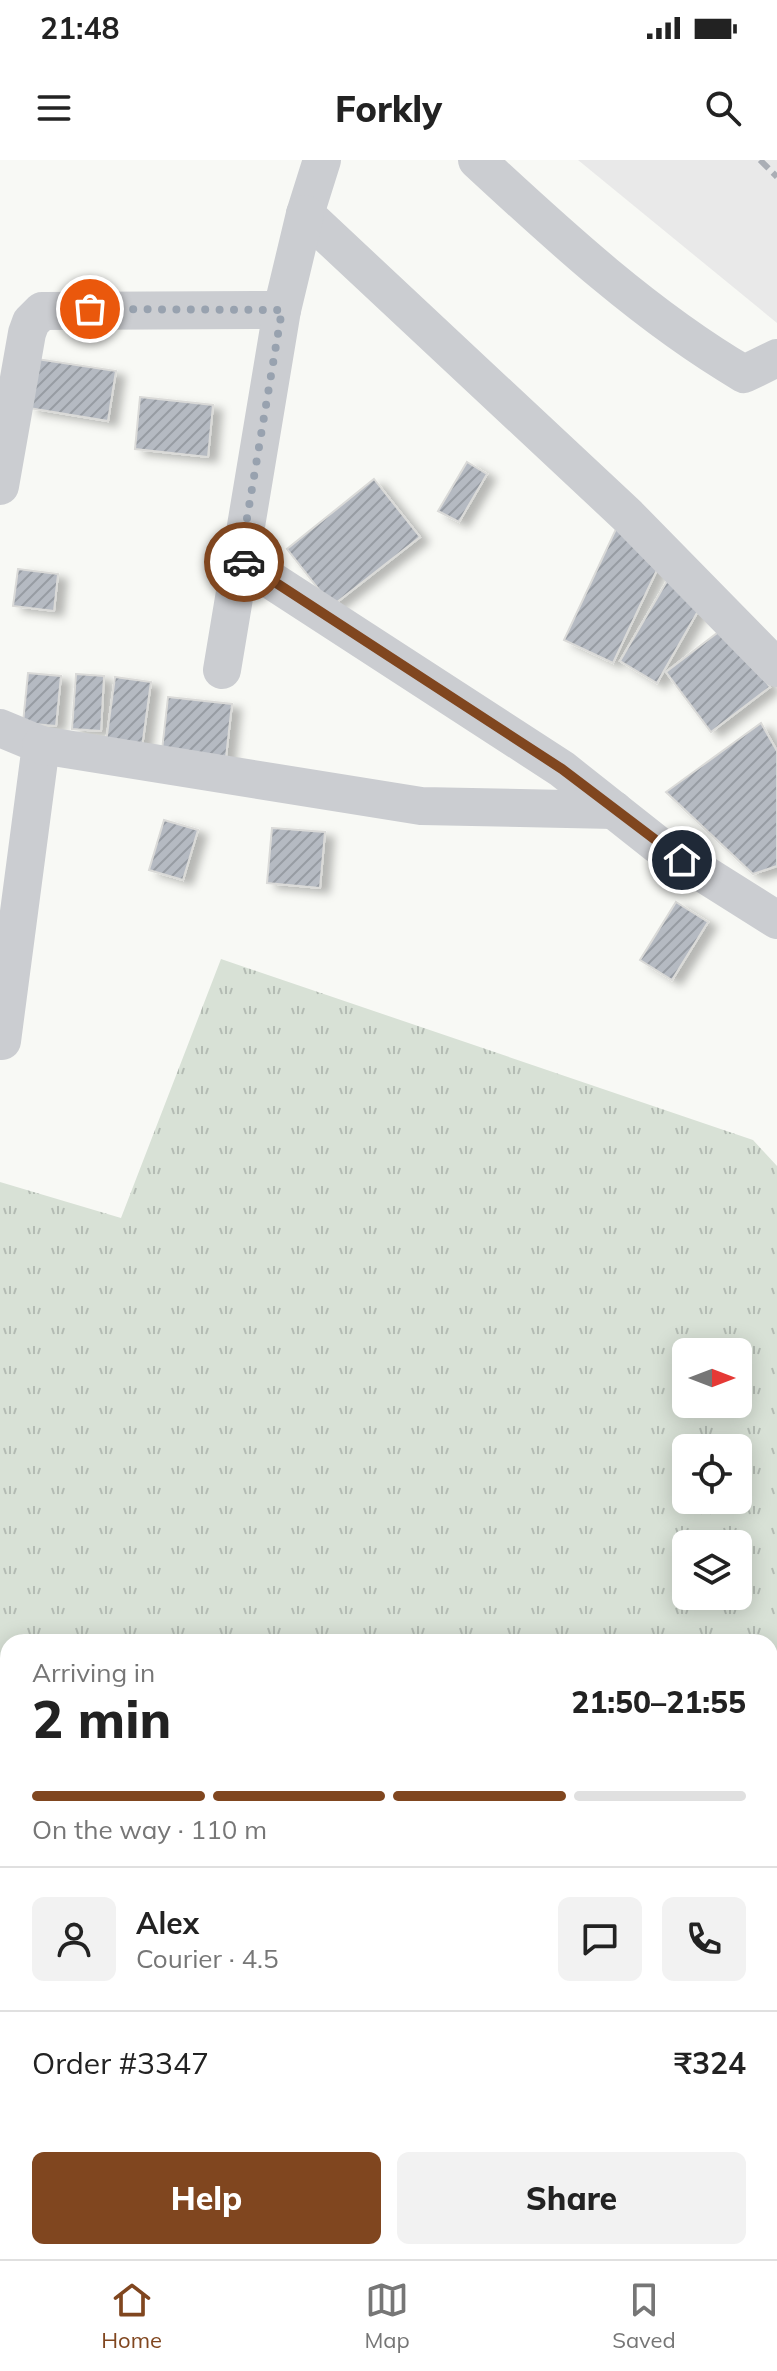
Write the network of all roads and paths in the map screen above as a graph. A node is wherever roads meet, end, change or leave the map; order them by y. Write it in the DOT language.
graph roads {
  1 [pos="322,160"];
  2 [pos="488,170"];
  3 [pos="305,214"];
  4 [pos="282,310"];
  5 [pos="777,358"];
  6 [pos="0,486"];
  7 [pos="240,560"];
  8 [pos="777,668"];
  9 [pos="222,670"];
  10 [pos="0,728"];
  11 [pos="41,745"];
  12 [pos="614,810"];
  13 [pos="777,920"];
  14 [pos="2,1041"];
  1 -- 3 [label="street"];
  2 -- 5 [label="street"];
  3 -- 4 [label="street"];
  3 -- 8 [label="street"];
  4 -- 6 [label="street"];
  4 -- 7 [label="street"];
  7 -- 9 [label="street"];
  7 -- 12 [label="street"];
  10 -- 11 [label="street"];
  11 -- 12 [label="street"];
  11 -- 14 [label="street"];
  12 -- 13 [label="street"];
}
